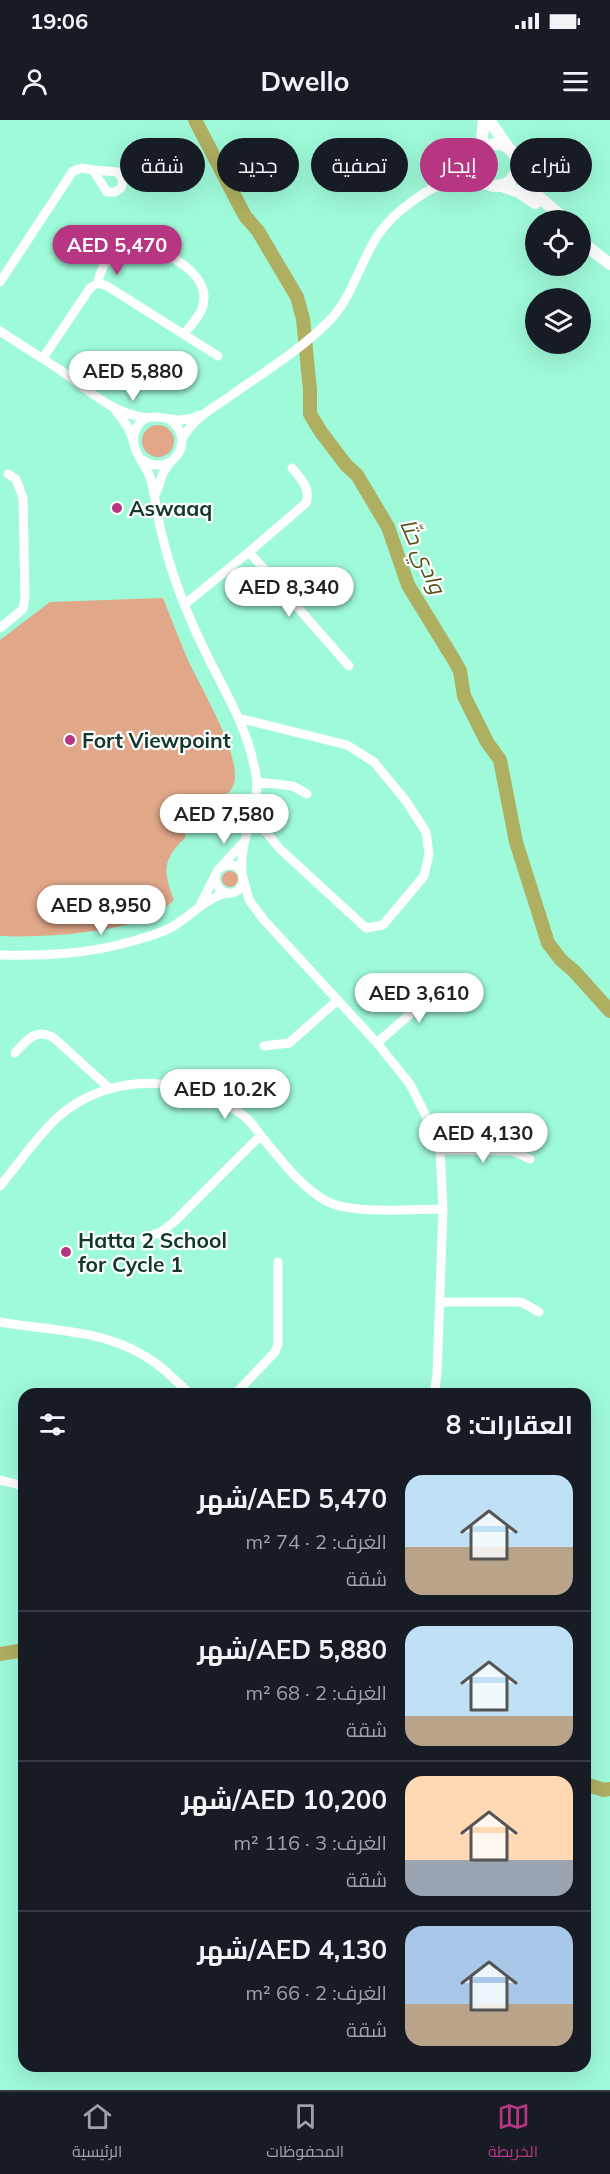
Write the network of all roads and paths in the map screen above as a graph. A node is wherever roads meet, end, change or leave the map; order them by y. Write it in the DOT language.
graph roads {
  1 [pos="484,120"];
  2 [pos="489,120"];
  3 [pos="481,138"];
  4 [pos="498,145"];
  5 [pos="507,147"];
  6 [pos="510,151"];
  7 [pos="93,170"];
  8 [pos="510,180"];
  9 [pos="502,186"];
  10 [pos="498,187"];
  11 [pos="429,192"];
  12 [pos="533,192"];
  13 [pos="544,210"];
  14 [pos="554,210"];
  15 [pos="591,241"];
  16 [pos="591,249"];
  17 [pos="610,256"];
  18 [pos="610,264"];
  19 [pos="0,282"];
  20 [pos="98,284"];
  21 [pos="0,331"];
  22 [pos="184,334"];
  23 [pos="218,356"];
  24 [pos="43,358"];
  25 [pos="112,407"];
  26 [pos="200,416"];
  27 [pos="148,418"];
  28 [pos="170,419"];
  29 [pos="182,439"];
  30 [pos="133,441"];
  31 [pos="141,459"];
  32 [pos="171,462"];
  33 [pos="292,468"];
  34 [pos="8,474"];
  35 [pos="155,496"];
  36 [pos="249,552"];
  37 [pos="185,604"];
  38 [pos="0,628"];
  39 [pos="350,666"];
  40 [pos="238,718"];
  41 [pos="257,782"];
  42 [pos="308,794"];
  43 [pos="252,815"];
  44 [pos="245,839"];
  45 [pos="222,867"];
  46 [pos="243,877"];
  47 [pos="215,879"];
  48 [pos="228,893"];
  49 [pos="249,900"];
  50 [pos="200,905"];
  51 [pos="0,955"];
  52 [pos="451,988"];
  53 [pos="338,1000"];
  54 [pos="377,1043"];
  55 [pos="264,1046"];
  56 [pos="15,1053"];
  57 [pos="109,1088"];
  58 [pos="260,1136"];
  59 [pos="440,1150"];
  60 [pos="530,1159"];
  61 [pos="0,1185"];
  62 [pos="443,1209"];
  63 [pos="144,1238"];
  64 [pos="278,1262"];
  65 [pos="440,1302"];
  66 [pos="539,1312"];
  67 [pos="0,1322"];
  68 [pos="184,1388"];
  69 [pos="240,1388"];
  70 [pos="435,1388"];
  71 [pos="0,1480"];
  72 [pos="18,1484"];
  1 -- 3 [label="main road"];
  2 -- 5 [label="main road"];
  4 -- 5 [label="main road"];
  5 -- 6 [label="main road"];
  7 -- 19 [label="street"];
  8 -- 9 [label="main road"];
  9 -- 10 [label="main road"];
  9 -- 13 [label="main road"];
  11 -- 26 [label="street"];
  12 -- 14 [label="main road"];
  15 -- 17 [label="main road"];
  16 -- 18 [label="main road"];
  20 -- 22 [label="street"];
  20 -- 22 [label="street"];
  20 -- 24 [label="street"];
  21 -- 24 [label="street"];
  22 -- 23 [label="street"];
  24 -- 25 [label="street"];
  25 -- 27 [label="street"];
  25 -- 30 [label="street"];
  26 -- 28 [label="street"];
  26 -- 29 [label="street"];
  27 -- 28 [label="street"];
  27 -- 30 [label="street"];
  28 -- 29 [label="street"];
  29 -- 32 [label="street"];
  30 -- 31 [label="street"];
  31 -- 32 [label="street"];
  31 -- 35 [label="street"];
  32 -- 35 [label="street"];
  33 -- 36 [label="street"];
  34 -- 38 [label="street"];
  35 -- 37 [label="street"];
  36 -- 37 [label="street"];
  36 -- 39 [label="street"];
  37 -- 40 [label="street"];
  40 -- 41 [label="street"];
  40 -- 43 [label="street"];
  41 -- 42 [label="street"];
  41 -- 43 [label="street"];
  43 -- 44 [label="street"];
  44 -- 45 [label="street"];
  44 -- 46 [label="street"];
  45 -- 46 [label="street"];
  45 -- 47 [label="street"];
  46 -- 48 [label="street"];
  46 -- 49 [label="street"];
  47 -- 48 [label="street"];
  47 -- 50 [label="street"];
  48 -- 49 [label="street"];
  48 -- 50 [label="street"];
  49 -- 53 [label="street"];
  50 -- 51 [label="street"];
  52 -- 54 [label="street"];
  53 -- 54 [label="street"];
  53 -- 55 [label="street"];
  54 -- 59 [label="street"];
  56 -- 57 [label="street"];
  57 -- 58 [label="street"];
  57 -- 61 [label="street"];
  58 -- 62 [label="street"];
  58 -- 63 [label="street"];
  59 -- 60 [label="street"];
  59 -- 62 [label="street"];
  62 -- 65 [label="street"];
  64 -- 69 [label="street"];
  65 -- 66 [label="street"];
  65 -- 70 [label="street"];
  67 -- 68 [label="street"];
  71 -- 72 [label="street"];
}
